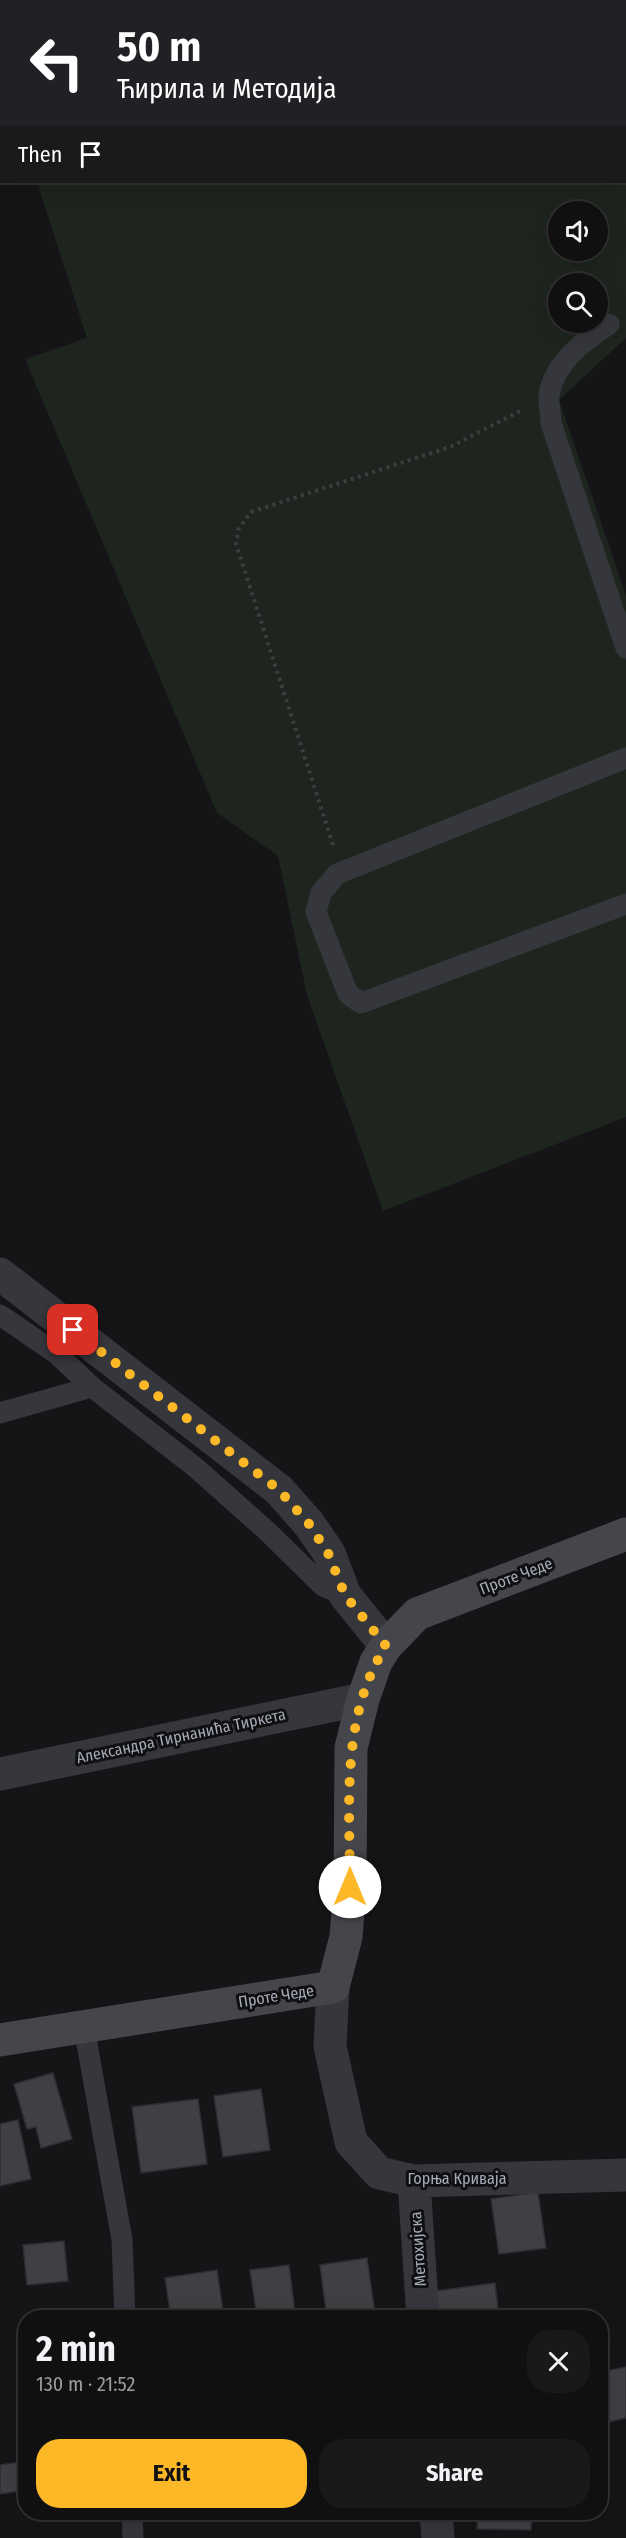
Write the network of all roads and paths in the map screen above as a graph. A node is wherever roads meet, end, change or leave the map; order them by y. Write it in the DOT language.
graph roads {
  1 [pos="609,324"];
  2 [pos="549,395"];
  3 [pos="626,648"];
  4 [pos="626,758"];
  5 [pos="342,872"];
  6 [pos="626,904"];
  7 [pos="0,1274"];
  8 [pos="0,1315"];
  9 [pos="92,1387"];
  10 [pos="0,1413"];
  11 [pos="626,1534"];
  12 [pos="345,1595"];
  13 [pos="386,1646"];
  14 [pos="363,1699"];
  15 [pos="0,1774"];
  16 [pos="333,1987"];
  17 [pos="84,2027"];
  18 [pos="0,2040"];
  19 [pos="626,2175"];
  20 [pos="414,2181"];
  21 [pos="125,2310"];
  22 [pos="422,2310"];
  23 [pos="132,2520"];
  24 [pos="437,2520"];
  25 [pos="133,2538"];
  26 [pos="438,2538"];
  1 -- 2 [label="lane"];
  2 -- 3 [label="lane"];
  2 -- 5 [label="path"];
  4 -- 5 [label="lane"];
  5 -- 6 [label="lane"];
  7 -- 12 [label="street"];
  8 -- 9 [label="lane"];
  9 -- 10 [label="lane"];
  9 -- 12 [label="lane"];
  11 -- 13 [label="street, Проте Чеде"];
  12 -- 13 [label="street"];
  13 -- 14 [label="street, Проте Чеде"];
  14 -- 15 [label="street, Александра Тирнанића Тиркета"];
  14 -- 16 [label="street, Проте Чеде"];
  16 -- 17 [label="street, Проте Чеде"];
  16 -- 20 [label="street, Горња Криваја"];
  17 -- 18 [label="street, Проте Чеде"];
  17 -- 21 [label="lane"];
  19 -- 20 [label="street, Горња Криваја"];
  20 -- 22 [label="street, Метохијска"];
  23 -- 25 [label="lane"];
  24 -- 26 [label="street"];
}
